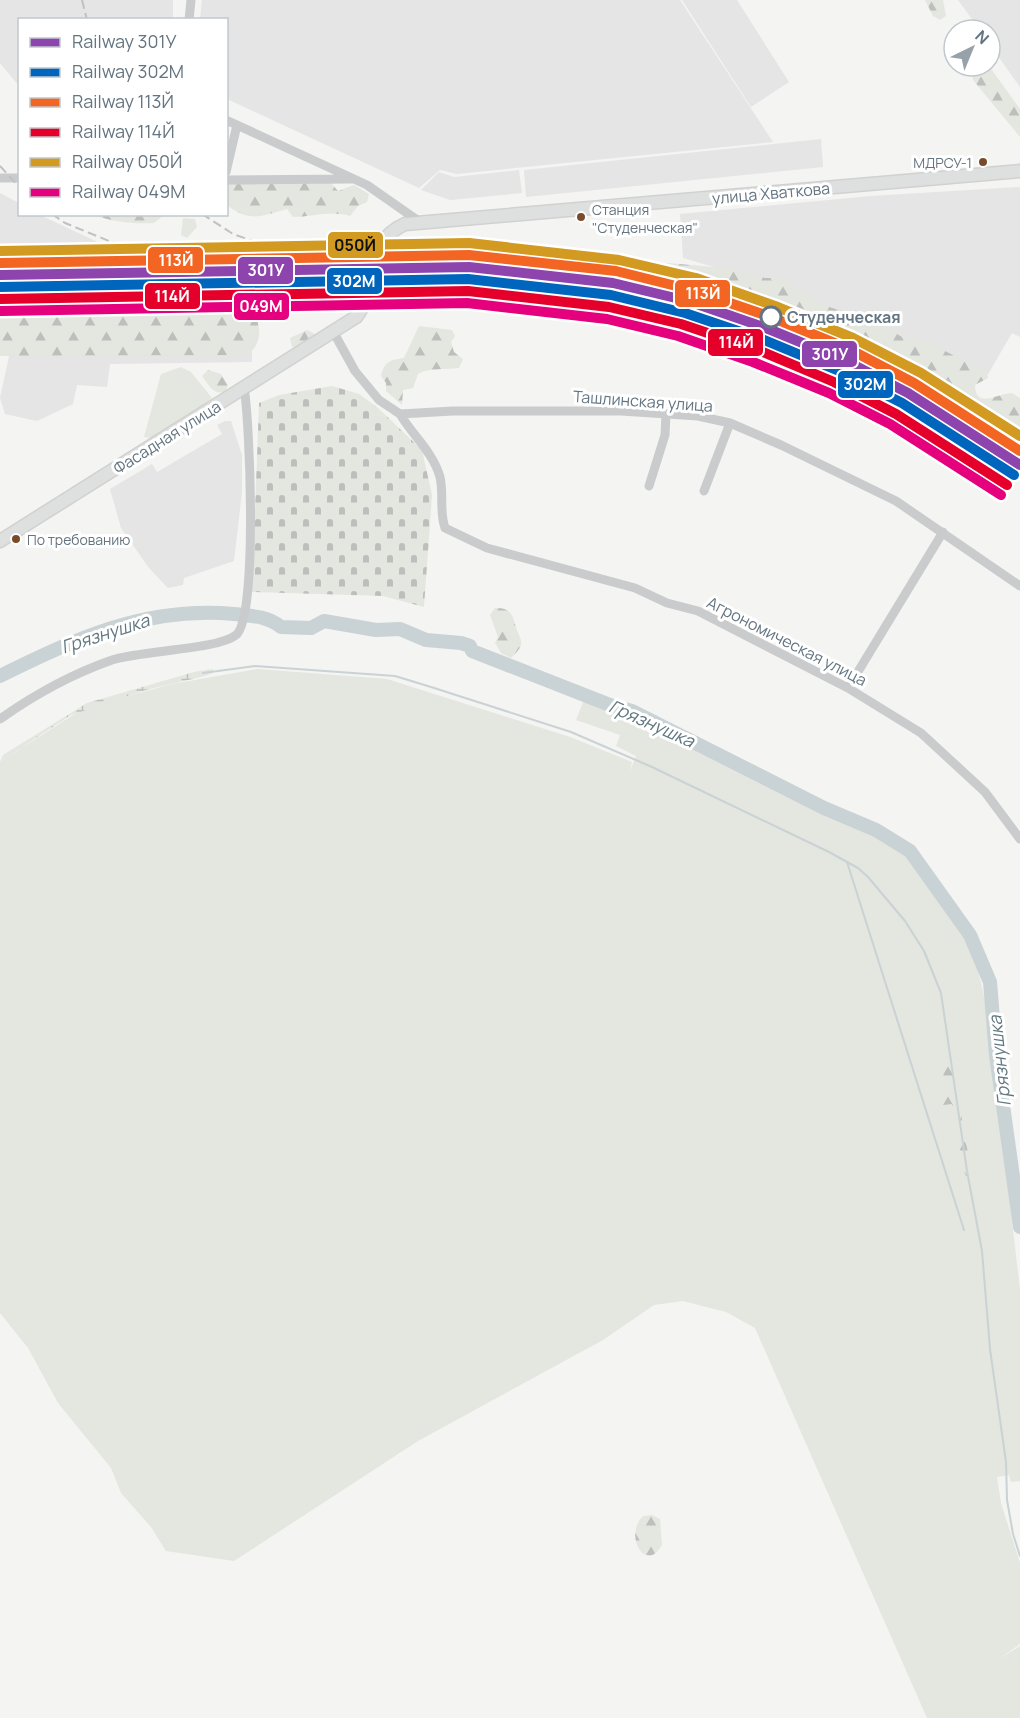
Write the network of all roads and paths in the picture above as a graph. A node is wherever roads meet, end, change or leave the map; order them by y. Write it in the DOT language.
graph roads {
  1 [pos="191,0"];
  2 [pos="189,18"];
  3 [pos="228,121"];
  4 [pos="237,125"];
  5 [pos="228,163"];
  6 [pos="1020,171"];
  7 [pos="0,178"];
  8 [pos="18,178"];
  9 [pos="354,179"];
  10 [pos="228,180"];
  11 [pos="420,222"];
  12 [pos="334,333"];
  13 [pos="244,388"];
  14 [pos="400,414"];
  15 [pos="666,414"];
  16 [pos="730,423"];
  17 [pos="649,486"];
  18 [pos="704,491"];
  19 [pos="943,532"];
  20 [pos="0,541"];
  21 [pos="1020,586"];
  22 [pos="848,688"];
  23 [pos="0,719"];
  24 [pos="1020,839"];
  1 -- 2 [label="street"];
  3 -- 4 [label="street"];
  4 -- 5 [label="street"];
  4 -- 9 [label="street"];
  6 -- 11 [label="main road, улица Хваткова"];
  7 -- 8 [label="street"];
  9 -- 10 [label="street"];
  9 -- 11 [label="street"];
  11 -- 12 [label="main road, Фасадная улица"];
  12 -- 13 [label="main road, Фасадная улица"];
  12 -- 14 [label="street"];
  13 -- 20 [label="main road, Фасадная улица"];
  13 -- 23 [label="street"];
  14 -- 15 [label="street, Ташлинская улица"];
  14 -- 22 [label="street, Агрономическая улица"];
  15 -- 16 [label="street, Ташлинская улица"];
  15 -- 17 [label="street"];
  16 -- 18 [label="street"];
  16 -- 19 [label="street, Ташлинская улица"];
  19 -- 21 [label="street, Ташлинская улица"];
  19 -- 22 [label="street"];
  22 -- 24 [label="street, Агрономическая улица"];
}
